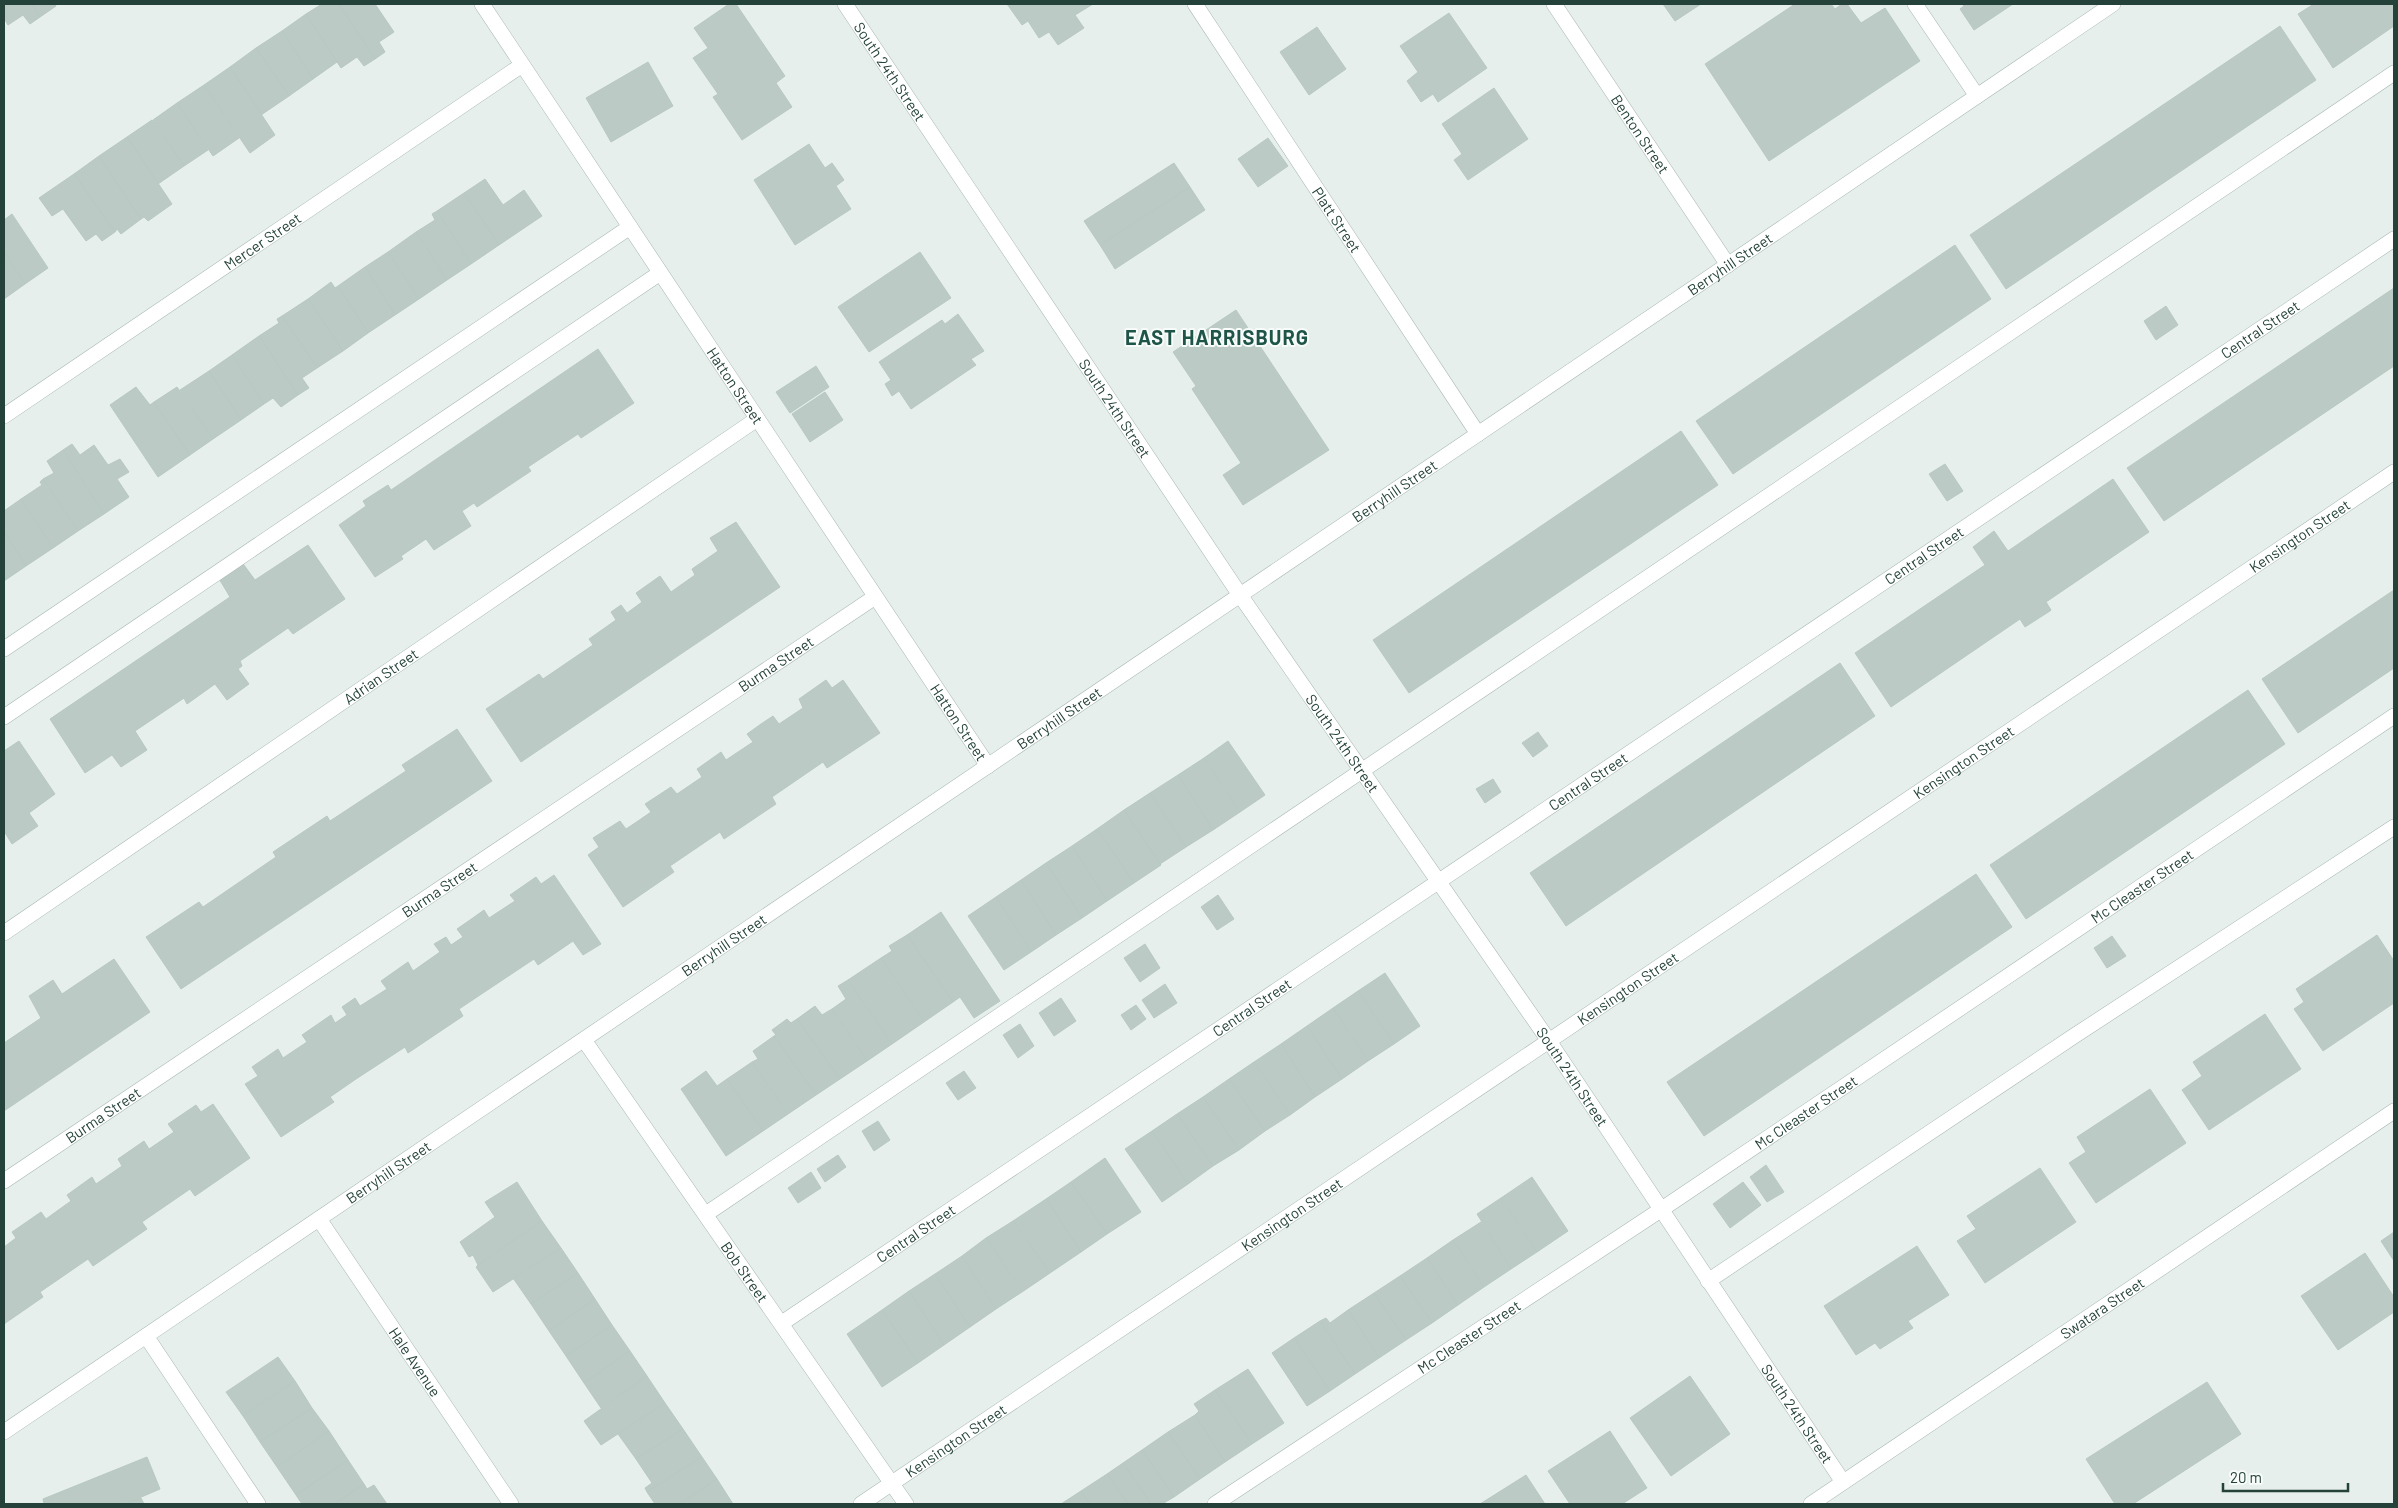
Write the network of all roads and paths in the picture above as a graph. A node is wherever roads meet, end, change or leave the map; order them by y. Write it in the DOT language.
graph roads {
  1 [pos="482,4"];
  2 [pos="845,4"];
  3 [pos="1194,4"];
  4 [pos="1554,4"];
  5 [pos="1915,4"];
  6 [pos="2114,4"];
  7 [pos="522,65"];
  8 [pos="2394,73"];
  9 [pos="1977,96"];
  10 [pos="630,227"];
  11 [pos="2394,239"];
  12 [pos="1728,265"];
  13 [pos="660,273"];
  14 [pos="4,416"];
  15 [pos="757,419"];
  16 [pos="1478,434"];
  17 [pos="2394,472"];
  18 [pos="1240,595"];
  19 [pos="875,597"];
  20 [pos="4,649"];
  21 [pos="2394,716"];
  22 [pos="4,717"];
  23 [pos="988,766"];
  24 [pos="1360,771"];
  25 [pos="2394,827"];
  26 [pos="1437,883"];
  27 [pos="4,933"];
  28 [pos="584,1040"];
  29 [pos="1549,1041"];
  30 [pos="2394,1111"];
  31 [pos="4,1181"];
  32 [pos="1662,1209"];
  33 [pos="706,1214"];
  34 [pos="320,1219"];
  35 [pos="1708,1281"];
  36 [pos="782,1323"];
  37 [pos="146,1336"];
  38 [pos="4,1432"];
  39 [pos="1842,1482"];
  40 [pos="893,1483"];
  41 [pos="258,1504"];
  42 [pos="511,1504"];
  43 [pos="861,1504"];
  44 [pos="906,1504"];
  45 [pos="1215,1504"];
  46 [pos="1810,1504"];
  1 -- 7 [label="street, Hatton Street"];
  2 -- 18 [label="street, South 24th Street"];
  3 -- 16 [label="street, Platt Street"];
  4 -- 12 [label="street, Benton Street"];
  5 -- 9 [label="street"];
  6 -- 9 [label="street, Berryhill Street"];
  7 -- 10 [label="street, Hatton Street"];
  7 -- 14 [label="street, Mercer Street"];
  8 -- 24 [label="street"];
  9 -- 12 [label="street, Berryhill Street"];
  10 -- 13 [label="street, Hatton Street"];
  10 -- 20 [label="street"];
  11 -- 26 [label="street, Central Street"];
  12 -- 16 [label="street, Berryhill Street"];
  13 -- 15 [label="street, Hatton Street"];
  13 -- 22 [label="street"];
  15 -- 19 [label="street, Hatton Street"];
  15 -- 27 [label="street, Adrian Street"];
  16 -- 18 [label="street, Berryhill Street"];
  17 -- 29 [label="street, Kensington Street"];
  18 -- 23 [label="street, Berryhill Street"];
  18 -- 24 [label="street, South 24th Street"];
  19 -- 23 [label="street, Hatton Street"];
  19 -- 31 [label="street, Burma Street"];
  21 -- 32 [label="street, Mc Cleaster Street"];
  23 -- 28 [label="street, Berryhill Street"];
  24 -- 26 [label="street, South 24th Street"];
  24 -- 33 [label="street"];
  25 -- 35 [label="street"];
  26 -- 29 [label="street, South 24th Street"];
  26 -- 36 [label="street, Central Street"];
  28 -- 33 [label="street, Bob Street"];
  28 -- 34 [label="street, Berryhill Street"];
  29 -- 32 [label="street, South 24th Street"];
  29 -- 40 [label="street, Kensington Street"];
  30 -- 39 [label="street, Swatara Street"];
  32 -- 35 [label="street, South 24th Street"];
  32 -- 45 [label="street, Mc Cleaster Street"];
  33 -- 36 [label="street, Bob Street"];
  34 -- 37 [label="street, Berryhill Street"];
  34 -- 42 [label="street, Hale Avenue"];
  35 -- 39 [label="street, South 24th Street"];
  36 -- 40 [label="street, Bob Street"];
  37 -- 38 [label="street, Berryhill Street"];
  37 -- 41 [label="street"];
  39 -- 46 [label="street, Swatara Street"];
  40 -- 43 [label="street, Kensington Street"];
  40 -- 44 [label="street, Bob Street"];
}
